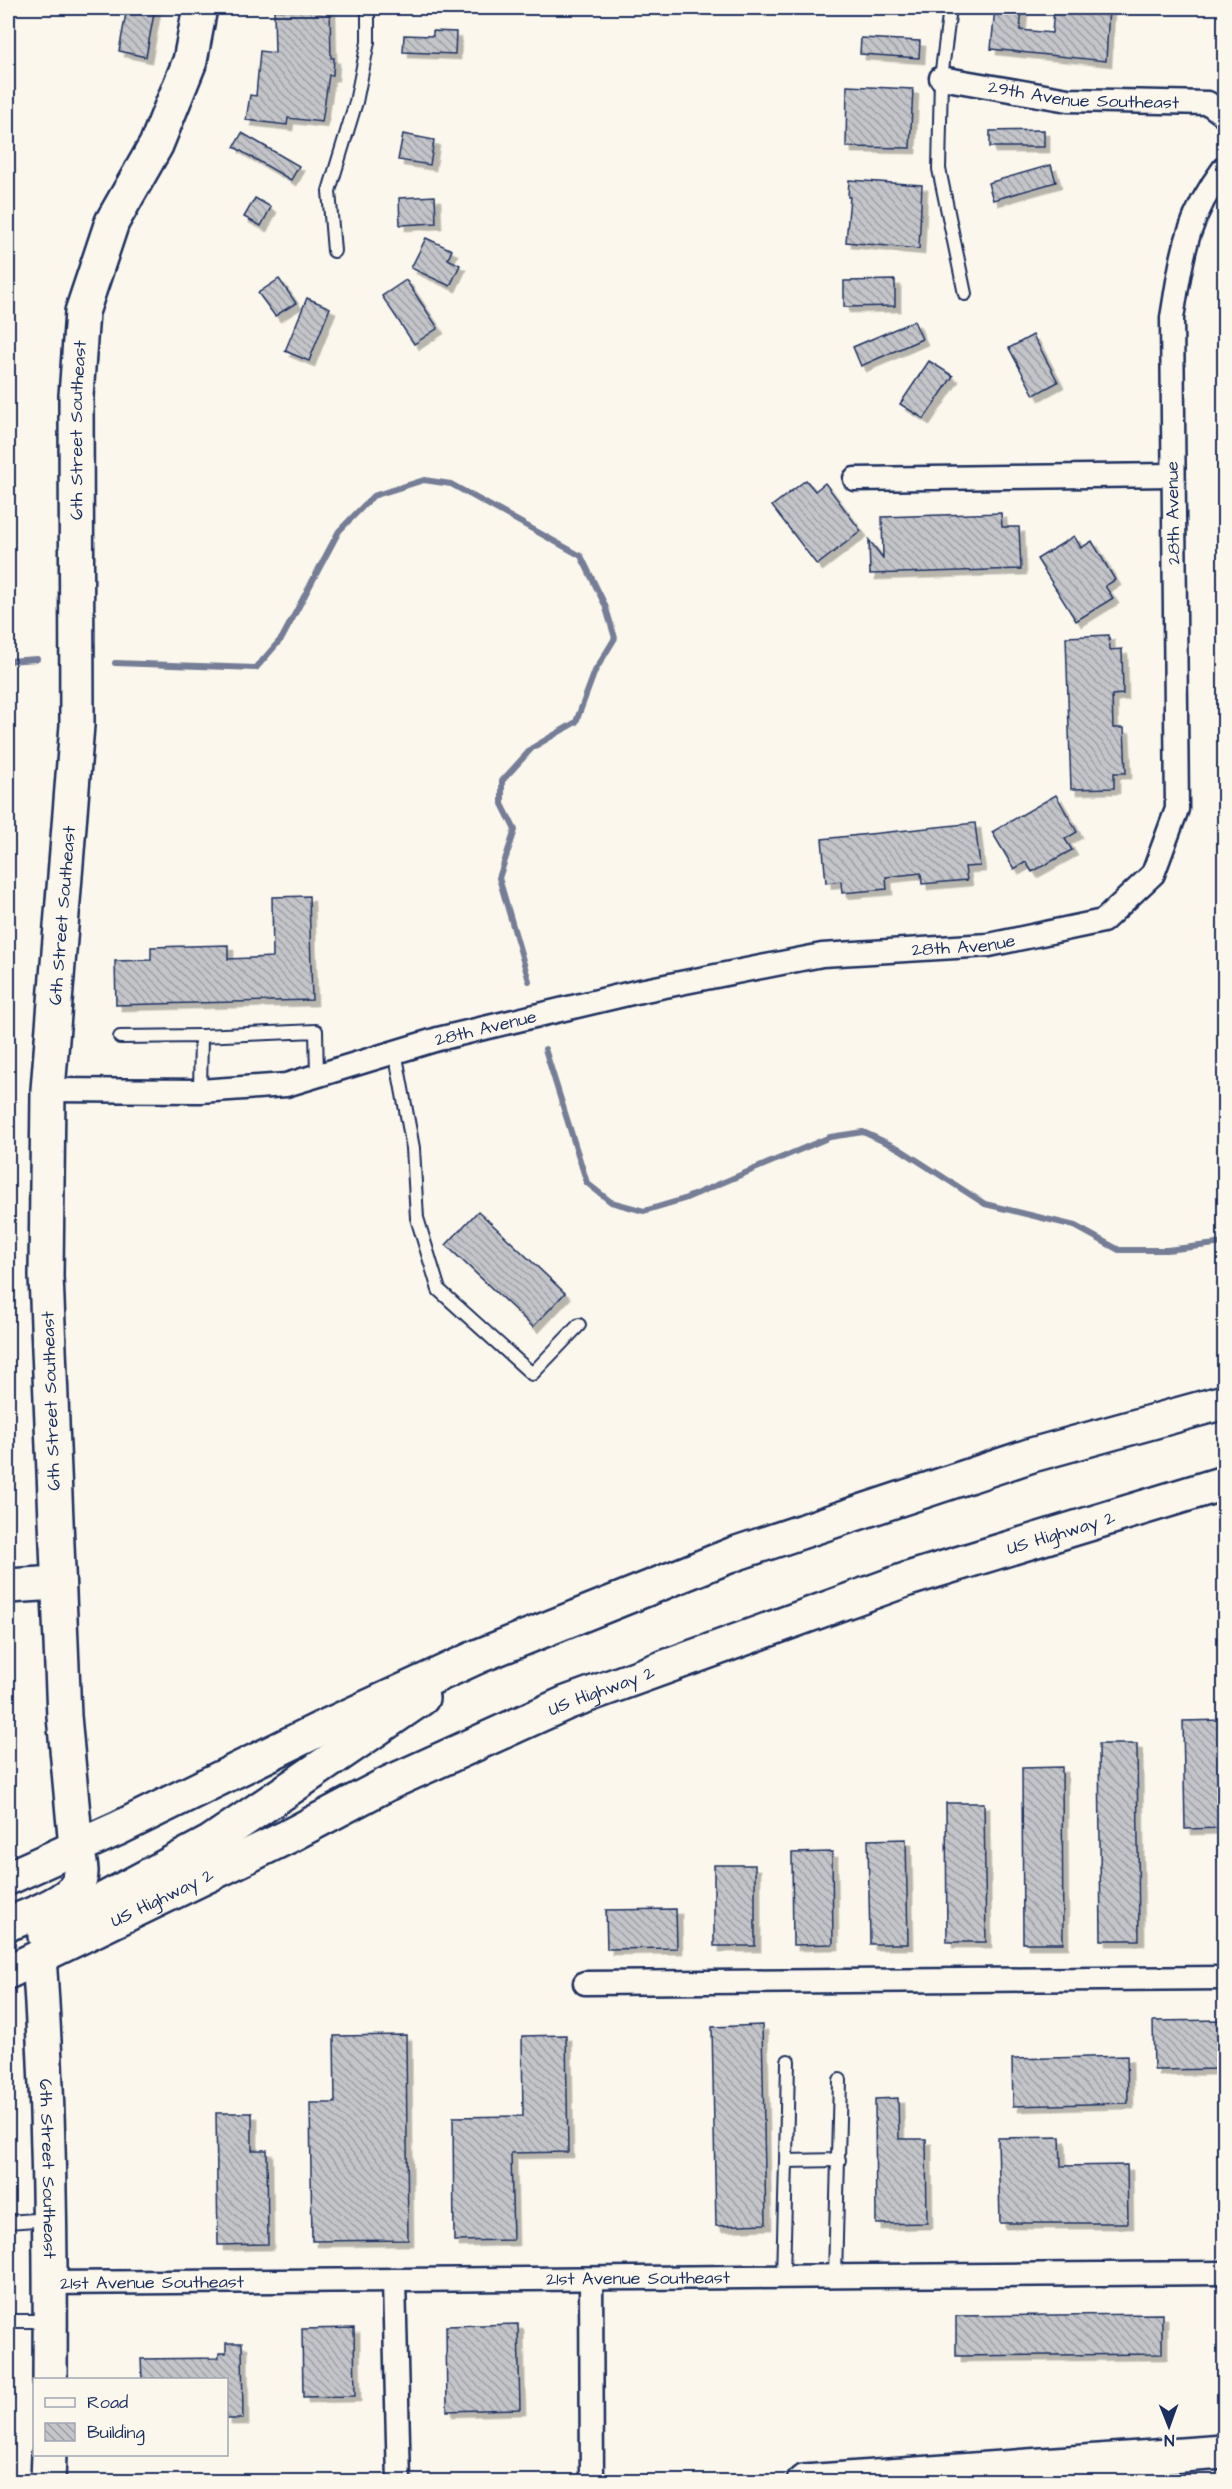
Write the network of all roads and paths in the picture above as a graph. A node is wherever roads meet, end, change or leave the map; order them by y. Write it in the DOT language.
graph roads {
  1 [pos="200,8"];
  2 [pos="368,8"];
  3 [pos="950,8"];
  4 [pos="941,78"];
  5 [pos="1224,115"];
  6 [pos="1224,168"];
  7 [pos="334,251"];
  8 [pos="965,294"];
  9 [pos="1172,475"];
  10 [pos="855,479"];
  11 [pos="201,1036"];
  12 [pos="120,1037"];
  13 [pos="395,1051"];
  14 [pos="318,1075"];
  15 [pos="48,1090"];
  16 [pos="200,1091"];
  17 [pos="579,1325"];
  18 [pos="1224,1402"];
  19 [pos="1224,1483"];
  20 [pos="1224,1488"];
  21 [pos="1186,1493"];
  22 [pos="58,1583"];
  23 [pos="8,1586"];
  24 [pos="479,1656"];
  25 [pos="76,1847"];
  26 [pos="8,1878"];
  27 [pos="8,1924"];
  28 [pos="39,1957"];
  29 [pos="8,1972"];
  30 [pos="1224,1978"];
  31 [pos="585,1983"];
  32 [pos="788,2061"];
  33 [pos="840,2080"];
  34 [pos="839,2160"];
  35 [pos="786,2161"];
  36 [pos="50,2219"];
  37 [pos="8,2222"];
  38 [pos="1224,2273"];
  39 [pos="783,2277"];
  40 [pos="835,2277"];
  41 [pos="591,2279"];
  42 [pos="394,2280"];
  43 [pos="50,2283"];
  44 [pos="50,2320"];
  45 [pos="8,2321"];
  46 [pos="50,2378"];
  47 [pos="1224,2452"];
  48 [pos="49,2456"];
  49 [pos="1038,2473"];
  50 [pos="48,2481"];
  51 [pos="399,2481"];
  52 [pos="592,2481"];
  53 [pos="804,2481"];
  1 -- 15 [label="main road, 6th Street Southeast"];
  2 -- 7 [label="lane"];
  3 -- 4 [label="lane"];
  4 -- 5 [label="street, 29th Avenue Southeast"];
  4 -- 8 [label="lane"];
  6 -- 9 [label="street, 28th Avenue"];
  9 -- 10 [label="street"];
  9 -- 13 [label="street, 28th Avenue"];
  11 -- 12 [label="lane"];
  11 -- 14 [label="lane"];
  11 -- 16 [label="lane"];
  13 -- 14 [label="street, 28th Avenue"];
  13 -- 17 [label="lane"];
  14 -- 16 [label="street, 28th Avenue"];
  15 -- 16 [label="street, 28th Avenue"];
  15 -- 22 [label="main road, 6th Street Southeast"];
  18 -- 24 [label="main road"];
  19 -- 21 [label="main road, US Highway 2"];
  20 -- 21 [label="main road"];
  21 -- 28 [label="main road, US Highway 2"];
  22 -- 23 [label="main road"];
  22 -- 25 [label="main road, 6th Street Southeast"];
  24 -- 25 [label="main road"];
  24 -- 28 [label="main road"];
  25 -- 26 [label="main road"];
  25 -- 27 [label="main road, 6th Street Southeast"];
  28 -- 29 [label="main road, US Highway 2"];
  28 -- 36 [label="main road, 6th Street Southeast"];
  30 -- 31 [label="street"];
  32 -- 35 [label="lane"];
  33 -- 34 [label="lane"];
  34 -- 35 [label="lane"];
  34 -- 40 [label="lane"];
  35 -- 39 [label="lane"];
  36 -- 37 [label="lane"];
  36 -- 43 [label="main road, 6th Street Southeast"];
  38 -- 40 [label="street, 21st Avenue Southeast"];
  39 -- 40 [label="street, 21st Avenue Southeast"];
  39 -- 41 [label="street, 21st Avenue Southeast"];
  41 -- 42 [label="street, 21st Avenue Southeast"];
  41 -- 52 [label="street"];
  42 -- 43 [label="street, 21st Avenue Southeast"];
  42 -- 51 [label="street"];
  43 -- 44 [label="main road, 6th Street Southeast"];
  44 -- 45 [label="lane"];
  44 -- 46 [label="main road, 6th Street Southeast"];
  47 -- 49 [label="main road"];
  48 -- 50 [label="main road"];
  49 -- 53 [label="main road"];
}
